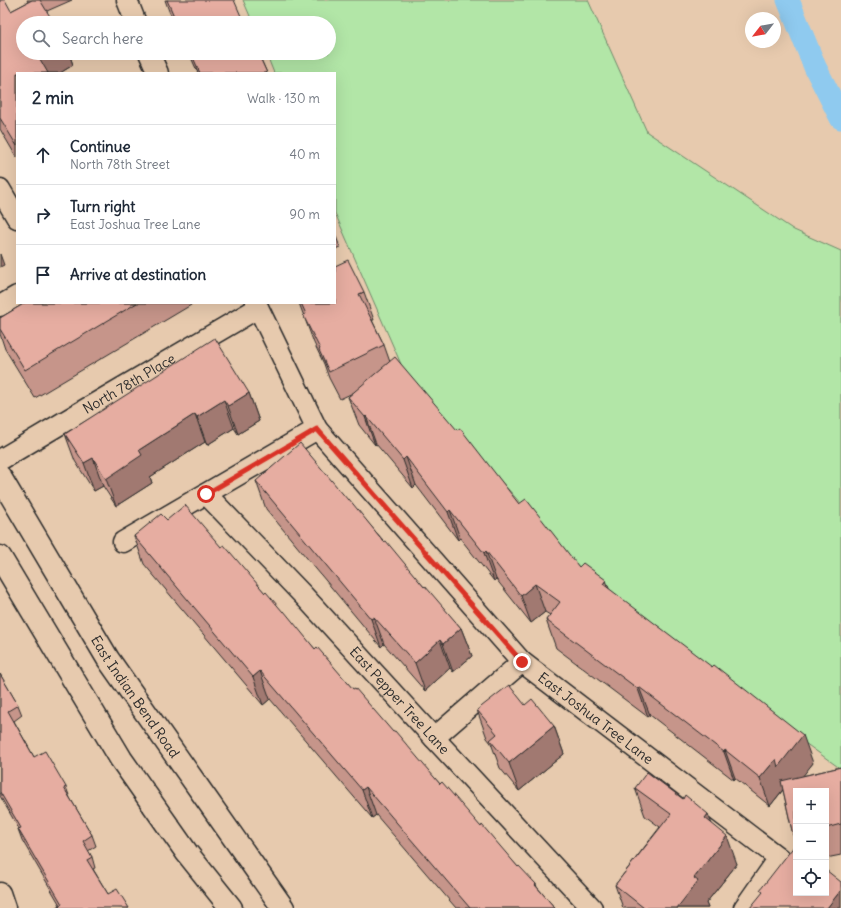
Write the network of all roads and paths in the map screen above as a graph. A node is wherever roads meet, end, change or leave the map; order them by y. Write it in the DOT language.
graph roads {
  1 [pos="127,0"];
  2 [pos="133,16"];
  3 [pos="152,60"];
  4 [pos="158,72"];
  5 [pos="0,189"];
  6 [pos="16,216"];
  7 [pos="16,297"];
  8 [pos="0,306"];
  9 [pos="257,306"];
  10 [pos="317,429"];
  11 [pos="0,460"];
  12 [pos="0,476"];
  13 [pos="206,494"];
  14 [pos="123,542"];
  15 [pos="0,557"];
  16 [pos="522,662"];
  17 [pos="434,738"];
  18 [pos="0,893"];
  19 [pos="5,908"];
  20 [pos="231,908"];
  21 [pos="283,908"];
  22 [pos="592,908"];
  23 [pos="744,908"];
  1 -- 2 [label="street"];
  3 -- 4 [label="street"];
  5 -- 6 [label="street"];
  7 -- 8 [label="street"];
  9 -- 10 [label="street, East Joshua Tree Lane"];
  9 -- 11 [label="street, North 78th Place"];
  10 -- 13 [label="street"];
  10 -- 16 [label="street, East Joshua Tree Lane"];
  12 -- 21 [label="main road, East Indian Bend Road"];
  13 -- 14 [label="street"];
  13 -- 17 [label="street, East Pepper Tree Lane"];
  15 -- 20 [label="main road"];
  16 -- 17 [label="street"];
  16 -- 23 [label="street, East Joshua Tree Lane"];
  17 -- 22 [label="street, East Pepper Tree Lane"];
  18 -- 19 [label="street"];
}
